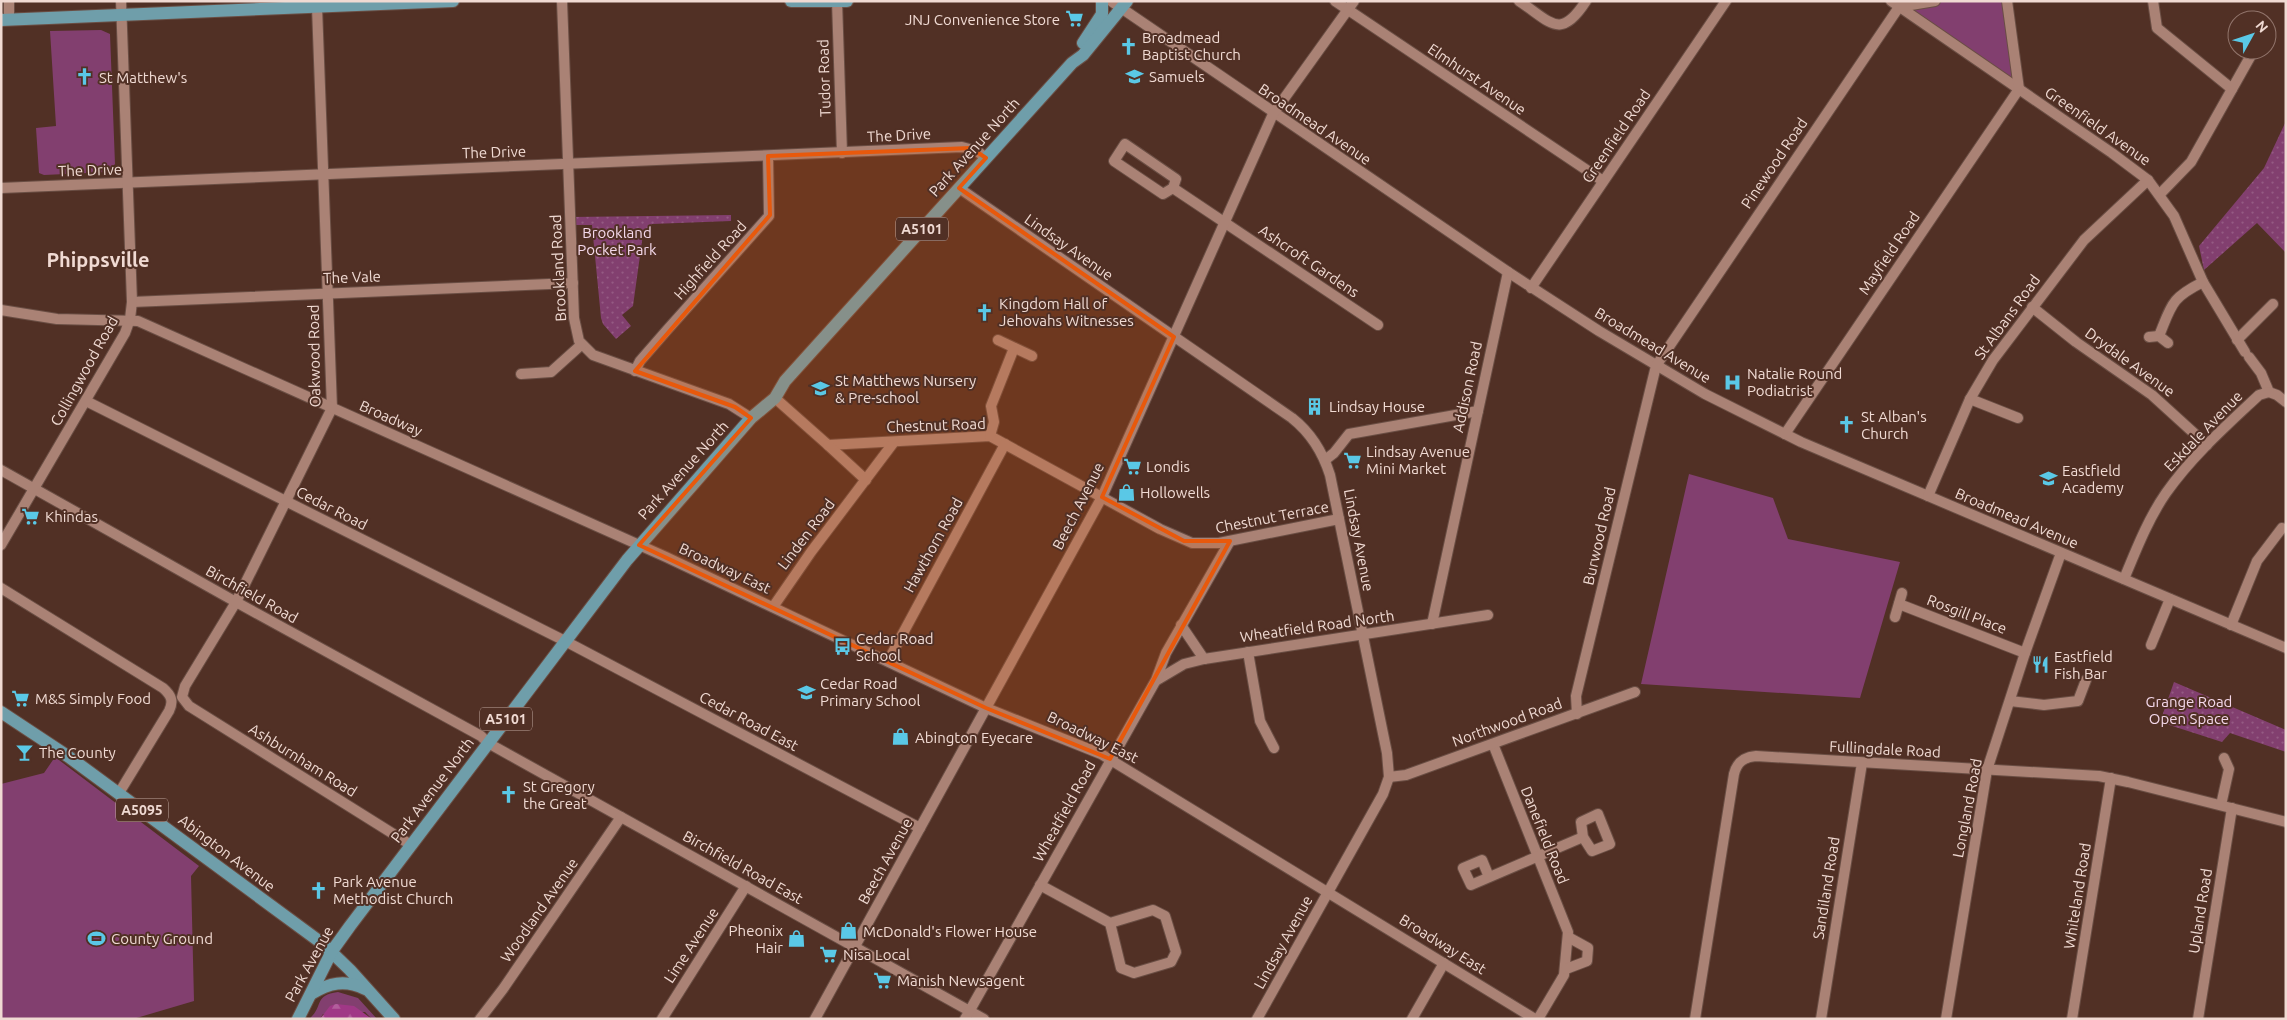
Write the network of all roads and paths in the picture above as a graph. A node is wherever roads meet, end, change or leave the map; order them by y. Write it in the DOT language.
graph roads {
  1 [pos="9,1"];
  2 [pos="122,1"];
  3 [pos="453,1"];
  4 [pos="562,1"];
  5 [pos="791,1"];
  6 [pos="1102,1"];
  7 [pos="1335,1"];
  8 [pos="1519,1"];
  9 [pos="1586,1"];
  10 [pos="1726,1"];
  11 [pos="1934,1"];
  12 [pos="2007,1"];
  13 [pos="2153,1"];
  14 [pos="840,2"];
  15 [pos="358,3"];
  16 [pos="1119,4"];
  17 [pos="1895,4"];
  18 [pos="239,6"];
  19 [pos="1351,6"];
  20 [pos="317,7"];
  21 [pos="122,16"];
  22 [pos="5,20"];
  23 [pos="2248,60"];
  24 [pos="1072,63"];
  25 [pos="2019,89"];
  26 [pos="2232,89"];
  27 [pos="1273,114"];
  28 [pos="842,153"];
  29 [pos="768,156"];
  30 [pos="986,158"];
  31 [pos="568,164"];
  32 [pos="323,175"];
  33 [pos="2148,180"];
  34 [pos="1603,181"];
  35 [pos="128,183"];
  36 [pos="1,188"];
  37 [pos="959,188"];
  38 [pos="1173,188"];
  39 [pos="2160,194"];
  40 [pos="1224,223"];
  41 [pos="1508,272"];
  42 [pos="2203,282"];
  43 [pos="573,283"];
  44 [pos="1531,288"];
  45 [pos="327,293"];
  46 [pos="132,302"];
  47 [pos="2273,304"];
  48 [pos="2032,307"];
  49 [pos="1,310"];
  50 [pos="130,319"];
  51 [pos="1378,325"];
  52 [pos="1174,337"];
  53 [pos="998,340"];
  54 [pos="2237,340"];
  55 [pos="2168,343"];
  56 [pos="581,345"];
  57 [pos="1014,348"];
  58 [pos="1032,356"];
  59 [pos="1656,366"];
  60 [pos="635,371"];
  61 [pos="521,374"];
  62 [pos="2270,392"];
  63 [pos="775,398"];
  64 [pos="1970,399"];
  65 [pos="86,401"];
  66 [pos="2286,402"];
  67 [pos="332,408"];
  68 [pos="1478,411"];
  69 [pos="751,418"];
  70 [pos="2018,418"];
  71 [pos="1785,434"];
  72 [pos="990,436"];
  73 [pos="894,442"];
  74 [pos="1005,444"];
  75 [pos="2207,445"];
  76 [pos="828,446"];
  77 [pos="1325,460"];
  78 [pos="1,470"];
  79 [pos="866,480"];
  80 [pos="34,489"];
  81 [pos="1928,496"];
  82 [pos="1102,497"];
  83 [pos="286,501"];
  84 [pos="1339,519"];
  85 [pos="2282,528"];
  86 [pos="1230,541"];
  87 [pos="1,544"];
  88 [pos="639,545"];
  89 [pos="2061,553"];
  90 [pos="2124,579"];
  91 [pos="1,588"];
  92 [pos="1902,593"];
  93 [pos="2170,599"];
  94 [pos="236,602"];
  95 [pos="1899,604"];
  96 [pos="773,606"];
  97 [pos="1488,616"];
  98 [pos="1895,617"];
  99 [pos="1432,624"];
  100 [pos="1181,625"];
  101 [pos="2231,625"];
  102 [pos="1362,635"];
  103 [pos="565,641"];
  104 [pos="2151,645"];
  105 [pos="2286,648"];
  106 [pos="1248,652"];
  107 [pos="2025,653"];
  108 [pos="1204,658"];
  109 [pos="888,661"];
  110 [pos="1156,680"];
  111 [pos="2086,680"];
  112 [pos="1635,692"];
  113 [pos="182,697"];
  114 [pos="2010,700"];
  115 [pos="986,708"];
  116 [pos="1,712"];
  117 [pos="1576,714"];
  118 [pos="488,743"];
  119 [pos="1493,744"];
  120 [pos="1274,748"];
  121 [pos="2224,758"];
  122 [pos="1110,759"];
  123 [pos="1862,763"];
  124 [pos="1987,770"];
  125 [pos="1389,777"];
  126 [pos="2111,778"];
  127 [pos="119,793"];
  128 [pos="2221,805"];
  129 [pos="2232,808"];
  130 [pos="621,817"];
  131 [pos="2286,822"];
  132 [pos="920,828"];
  133 [pos="1583,836"];
  134 [pos="412,845"];
  135 [pos="1538,858"];
  136 [pos="1489,877"];
  137 [pos="1040,885"];
  138 [pos="746,886"];
  139 [pos="1328,892"];
  140 [pos="1110,923"];
  141 [pos="350,926"];
  142 [pos="309,935"];
  143 [pos="1568,937"];
  144 [pos="855,946"];
  145 [pos="332,951"];
  146 [pos="1444,963"];
  147 [pos="1566,969"];
  148 [pos="322,970"];
  149 [pos="350,970"];
  150 [pos="367,990"];
  151 [pos="311,994"];
  152 [pos="967,1015"];
  153 [pos="389,1016"];
  154 [pos="298,1019"];
  155 [pos="480,1019"];
  156 [pos="662,1019"];
  157 [pos="814,1019"];
  158 [pos="984,1019"];
  159 [pos="1257,1019"];
  160 [pos="1412,1019"];
  161 [pos="1537,1019"];
  162 [pos="1695,1019"];
  163 [pos="1821,1019"];
  164 [pos="1946,1019"];
  165 [pos="2072,1019"];
  166 [pos="2198,1019"];
  1 -- 22 [label="street"];
  2 -- 21 [label="street, Collingwood Road"];
  3 -- 15 [label="main road"];
  4 -- 31 [label="street, Brookland Road"];
  5 -- 14 [label="main road"];
  6 -- 24 [label="main road, Park Avenue North / A5101"];
  7 -- 19 [label="street, Elmhurst Avenue"];
  8 -- 9 [label="street"];
  10 -- 34 [label="street, Greenfield Road"];
  11 -- 17 [label="street"];
  12 -- 25 [label="street"];
  13 -- 26 [label="street"];
  14 -- 28 [label="street, Tudor Road"];
  15 -- 20 [label="main road"];
  16 -- 24 [label="main road, Park Avenue North / A5101"];
  16 -- 27 [label="street, Broadmead Avenue"];
  17 -- 25 [label="street, Greenfield Avenue"];
  17 -- 59 [label="street, Pinewood Road"];
  18 -- 20 [label="main road"];
  18 -- 21 [label="main road"];
  19 -- 27 [label="street, Beech Avenue"];
  19 -- 34 [label="street, Elmhurst Avenue"];
  20 -- 32 [label="street, Oakwood Road"];
  21 -- 22 [label="main road"];
  21 -- 35 [label="street, Collingwood Road"];
  23 -- 26 [label="street"];
  24 -- 30 [label="main road, Park Avenue North / A5101"];
  25 -- 33 [label="street, Greenfield Avenue"];
  25 -- 71 [label="street, Mayfield Road"];
  26 -- 39 [label="street"];
  27 -- 40 [label="street, Beech Avenue"];
  27 -- 41 [label="street, Broadmead Avenue"];
  28 -- 29 [label="street, The Drive"];
  28 -- 30 [label="street, The Drive"];
  29 -- 31 [label="street, The Drive"];
  29 -- 60 [label="street, Highfield Road"];
  30 -- 37 [label="main road, Park Avenue North / A5101"];
  31 -- 32 [label="street, The Drive"];
  31 -- 43 [label="street, Brookland Road"];
  32 -- 35 [label="street, The Drive"];
  32 -- 45 [label="street, Oakwood Road"];
  33 -- 39 [label="street, Greenfield Avenue"];
  33 -- 48 [label="street, St Albans Road"];
  34 -- 44 [label="street, Greenfield Road"];
  35 -- 36 [label="street, The Drive"];
  35 -- 46 [label="street, Collingwood Road"];
  37 -- 52 [label="street, Lindsay Avenue"];
  37 -- 63 [label="main road, Park Avenue North / A5101"];
  38 -- 38 [label="street"];
  38 -- 40 [label="street, Ashcroft Gardens"];
  39 -- 42 [label="street, Greenfield Avenue"];
  40 -- 51 [label="street, Ashcroft Gardens"];
  40 -- 52 [label="street, Beech Avenue"];
  41 -- 44 [label="street, Broadmead Avenue"];
  41 -- 68 [label="street, Addison Road"];
  42 -- 54 [label="street, Greenfield Avenue"];
  42 -- 55 [label="street"];
  43 -- 45 [label="street, The Vale"];
  43 -- 56 [label="street, Brookland Road"];
  44 -- 59 [label="street, Broadmead Avenue"];
  45 -- 46 [label="street, The Vale"];
  45 -- 67 [label="street, Oakwood Road"];
  46 -- 50 [label="street, Collingwood Road"];
  47 -- 54 [label="street"];
  48 -- 64 [label="street, St Albans Road"];
  48 -- 75 [label="street, Drydale Avenue"];
  49 -- 50 [label="street"];
  50 -- 65 [label="street, Collingwood Road"];
  50 -- 67 [label="street, Broadway"];
  52 -- 77 [label="street, Lindsay Avenue"];
  52 -- 82 [label="street, Beech Avenue"];
  53 -- 57 [label="street"];
  54 -- 62 [label="street, Greenfield Avenue"];
  56 -- 60 [label="street"];
  56 -- 61 [label="street"];
  57 -- 58 [label="street"];
  57 -- 72 [label="street"];
  59 -- 71 [label="street, Broadmead Avenue"];
  59 -- 117 [label="street, Burwood Road"];
  60 -- 69 [label="street"];
  62 -- 66 [label="street"];
  62 -- 75 [label="street, Eskdale Avenue"];
  63 -- 69 [label="main road, Park Avenue North / A5101"];
  63 -- 76 [label="street"];
  64 -- 70 [label="street"];
  64 -- 81 [label="street, St Albans Road"];
  65 -- 80 [label="street, Collingwood Road"];
  65 -- 83 [label="street, Cedar Road"];
  67 -- 83 [label="street, Oakwood Road"];
  67 -- 88 [label="street, Broadway"];
  68 -- 77 [label="street"];
  68 -- 99 [label="street, Addison Road"];
  69 -- 88 [label="main road, Park Avenue North / A5101"];
  71 -- 81 [label="street, Broadmead Avenue"];
  72 -- 73 [label="street, Chestnut Road"];
  72 -- 74 [label="street, Chestnut Road"];
  73 -- 76 [label="street, Chestnut Road"];
  73 -- 79 [label="street, Linden Road"];
  74 -- 82 [label="street, Chestnut Road"];
  74 -- 109 [label="street, Hawthorn Road"];
  75 -- 90 [label="street, Eskdale Avenue"];
  76 -- 79 [label="street"];
  77 -- 84 [label="street, Lindsay Avenue"];
  78 -- 80 [label="street, Birchfield Road"];
  79 -- 96 [label="street, Linden Road"];
  80 -- 87 [label="street, Collingwood Road"];
  80 -- 94 [label="street, Birchfield Road"];
  81 -- 89 [label="street, Broadmead Avenue"];
  82 -- 86 [label="street, Chestnut Terrace"];
  82 -- 115 [label="street, Beech Avenue"];
  83 -- 94 [label="street, Oakwood Road"];
  83 -- 103 [label="street, Cedar Road"];
  84 -- 86 [label="street, Chestnut Terrace"];
  84 -- 102 [label="street, Lindsay Avenue"];
  85 -- 101 [label="street"];
  86 -- 100 [label="street, Wheatfield Road"];
  88 -- 96 [label="street, Broadway East"];
  88 -- 103 [label="main road, Park Avenue North / A5101"];
  89 -- 90 [label="street, Broadmead Avenue"];
  89 -- 107 [label="street, Longland Road"];
  90 -- 93 [label="street, Broadmead Avenue"];
  91 -- 127 [label="street"];
  92 -- 95 [label="street"];
  93 -- 101 [label="street, Broadmead Avenue"];
  93 -- 104 [label="street"];
  94 -- 113 [label="street, Oakwood Road"];
  94 -- 118 [label="street, Birchfield Road"];
  95 -- 98 [label="street"];
  95 -- 107 [label="street, Rosgill Place"];
  96 -- 109 [label="street, Broadway East"];
  97 -- 99 [label="street, Wheatfield Road North"];
  99 -- 102 [label="street, Wheatfield Road North"];
  100 -- 108 [label="street"];
  100 -- 110 [label="street, Wheatfield Road"];
  101 -- 105 [label="street, Broadmead Avenue"];
  102 -- 106 [label="street, Wheatfield Road North"];
  102 -- 125 [label="street, Lindsay Avenue"];
  103 -- 118 [label="main road, Park Avenue North / A5101"];
  103 -- 132 [label="street, Cedar Road East"];
  106 -- 108 [label="street, Wheatfield Road North"];
  106 -- 120 [label="street"];
  107 -- 114 [label="street, Longland Road"];
  108 -- 110 [label="street, Wheatfield Road North"];
  109 -- 115 [label="street, Broadway East"];
  110 -- 122 [label="street, Wheatfield Road"];
  111 -- 114 [label="street"];
  112 -- 117 [label="street, Northwood Road"];
  113 -- 134 [label="street, Ashburnham Road"];
  114 -- 124 [label="street, Longland Road"];
  115 -- 122 [label="street, Broadway East"];
  115 -- 132 [label="street, Beech Avenue"];
  116 -- 127 [label="main road, Abington Avenue / A5095"];
  117 -- 119 [label="street, Northwood Road"];
  118 -- 130 [label="street, Birchfield Road East"];
  118 -- 134 [label="main road, Park Avenue North / A5101"];
  119 -- 125 [label="street, Northwood Road"];
  119 -- 135 [label="street, Danefield Road"];
  121 -- 128 [label="street"];
  122 -- 137 [label="street, Wheatfield Road"];
  122 -- 139 [label="street, Broadway East"];
  123 -- 124 [label="street, Fullingdale Road"];
  123 -- 162 [label="street, Fullingdale Road"];
  123 -- 163 [label="street, Sandiland Road"];
  124 -- 126 [label="street, Fullingdale Road"];
  124 -- 164 [label="street, Longland Road"];
  125 -- 139 [label="street, Lindsay Avenue"];
  126 -- 128 [label="street, Fullingdale Road"];
  126 -- 165 [label="street, Whiteland Road"];
  127 -- 142 [label="main road, Abington Avenue / A5095"];
  128 -- 129 [label="street, Fullingdale Road"];
  129 -- 131 [label="street, Fullingdale Road"];
  129 -- 166 [label="street, Upland Road"];
  130 -- 138 [label="street, Birchfield Road East"];
  130 -- 155 [label="street, Woodland Avenue"];
  132 -- 144 [label="street, Beech Avenue"];
  133 -- 135 [label="street"];
  134 -- 141 [label="main road, Park Avenue North / A5101"];
  135 -- 136 [label="street"];
  135 -- 143 [label="street, Danefield Road"];
  137 -- 140 [label="street"];
  137 -- 152 [label="street, Wheatfield Road"];
  138 -- 144 [label="street, Birchfield Road East"];
  138 -- 156 [label="street, Lime Avenue"];
  139 -- 146 [label="street, Broadway East"];
  139 -- 159 [label="street, Lindsay Avenue"];
  140 -- 140 [label="street"];
  141 -- 142 [label="main road, A5101"];
  141 -- 145 [label="main road, Park Avenue / A5101"];
  141 -- 149 [label="main road, A5095"];
  142 -- 145 [label="main road, Abington Avenue / A5095"];
  142 -- 148 [label="main road, A5095"];
  143 -- 147 [label="street, Danefield Road"];
  143 -- 147 [label="street"];
  144 -- 152 [label="street, Birchfield Road East"];
  144 -- 157 [label="street, Beech Avenue"];
  145 -- 148 [label="main road, Park Avenue / A5101"];
  145 -- 149 [label="main road, Abington Avenue / A5095"];
  146 -- 160 [label="street"];
  146 -- 161 [label="street, Broadway East"];
  147 -- 161 [label="street, Danefield Road"];
  148 -- 151 [label="main road, Park Avenue / A5101"];
  149 -- 150 [label="main road, Abington Avenue / A5095"];
  150 -- 151 [label="main road"];
  150 -- 153 [label="main road, Abington Avenue"];
  151 -- 154 [label="main road, Park Avenue"];
  152 -- 158 [label="street, Birchfield Road East"];
}
